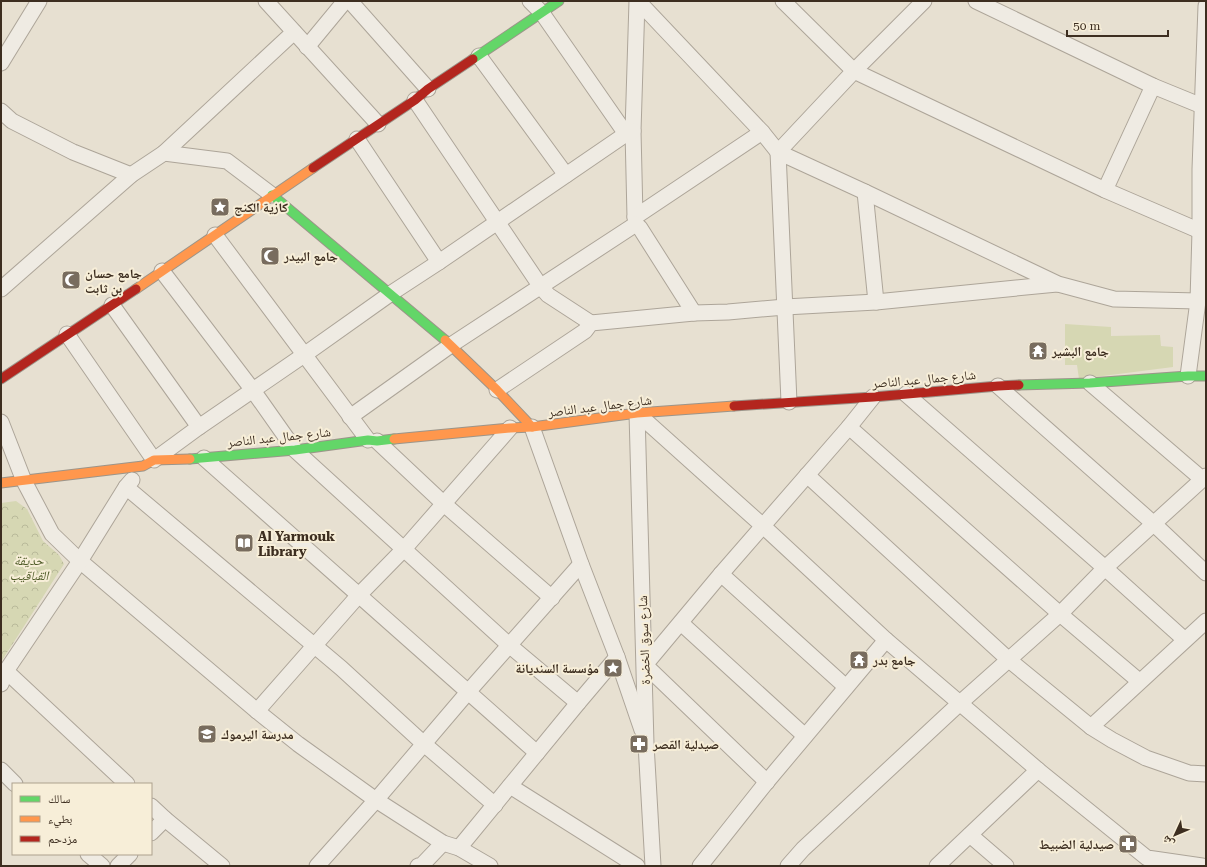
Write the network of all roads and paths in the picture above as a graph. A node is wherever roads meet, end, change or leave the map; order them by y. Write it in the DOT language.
graph roads {
  1 [pos="39,1"];
  2 [pos="266,1"];
  3 [pos="345,1"];
  4 [pos="350,1"];
  5 [pos="530,1"];
  6 [pos="559,1"];
  7 [pos="637,1"];
  8 [pos="783,1"];
  9 [pos="924,1"];
  10 [pos="976,1"];
  11 [pos="1206,6"];
  12 [pos="542,13"];
  13 [pos="294,32"];
  14 [pos="307,47"];
  15 [pos="479,56"];
  16 [pos="1,63"];
  17 [pos="854,71"];
  18 [pos="1153,86"];
  19 [pos="428,89"];
  20 [pos="415,100"];
  21 [pos="1202,106"];
  22 [pos="1,111"];
  23 [pos="378,124"];
  24 [pos="630,132"];
  25 [pos="762,132"];
  26 [pos="357,139"];
  27 [pos="778,152"];
  28 [pos="164,153"];
  29 [pos="1203,169"];
  30 [pos="131,175"];
  31 [pos="566,175"];
  32 [pos="1104,190"];
  33 [pos="865,192"];
  34 [pos="272,195"];
  35 [pos="635,220"];
  36 [pos="498,221"];
  37 [pos="1200,231"];
  38 [pos="215,235"];
  39 [pos="438,262"];
  40 [pos="162,271"];
  41 [pos="1058,284"];
  42 [pos="541,287"];
  43 [pos="1,289"];
  44 [pos="390,294"];
  45 [pos="1198,301"];
  46 [pos="876,302"];
  47 [pos="112,305"];
  48 [pos="785,307"];
  49 [pos="694,313"];
  50 [pos="591,323"];
  51 [pos="67,334"];
  52 [pos="451,345"];
  53 [pos="304,354"];
  54 [pos="4,373"];
  55 [pos="1188,376"];
  56 [pos="1206,376"];
  57 [pos="1090,383"];
  58 [pos="998,386"];
  59 [pos="252,390"];
  60 [pos="497,390"];
  61 [pos="906,394"];
  62 [pos="873,397"];
  63 [pos="788,402"];
  64 [pos="637,413"];
  65 [pos="350,417"];
  66 [pos="1,422"];
  67 [pos="198,427"];
  68 [pos="532,427"];
  69 [pos="849,427"];
  70 [pos="510,428"];
  71 [pos="373,441"];
  72 [pos="295,450"];
  73 [pos="204,458"];
  74 [pos="149,463"];
  75 [pos="807,475"];
  76 [pos="1204,478"];
  77 [pos="24,480"];
  78 [pos="1,483"];
  79 [pos="126,487"];
  80 [pos="444,504"];
  81 [pos="1154,524"];
  82 [pos="763,526"];
  83 [pos="404,549"];
  84 [pos="80,561"];
  85 [pos="581,564"];
  86 [pos="1106,568"];
  87 [pos="1206,573"];
  88 [pos="722,574"];
  89 [pos="358,596"];
  90 [pos="552,598"];
  91 [pos="1060,614"];
  92 [pos="1206,621"];
  93 [pos="681,623"];
  94 [pos="886,640"];
  95 [pos="1186,640"];
  96 [pos="510,645"];
  97 [pos="315,646"];
  98 [pos="617,657"];
  99 [pos="1009,660"];
  100 [pos="645,666"];
  101 [pos="4,677"];
  102 [pos="1139,681"];
  103 [pos="846,687"];
  104 [pos="468,692"];
  105 [pos="578,703"];
  106 [pos="960,703"];
  107 [pos="257,711"];
  108 [pos="1091,727"];
  109 [pos="805,736"];
  110 [pos="424,744"];
  111 [pos="646,744"];
  112 [pos="537,753"];
  113 [pos="1,770"];
  114 [pos="1038,770"];
  115 [pos="1206,774"];
  116 [pos="767,782"];
  117 [pos="14,783"];
  118 [pos="126,783"];
  119 [pos="510,786"];
  120 [pos="376,800"];
  121 [pos="495,805"];
  122 [pos="152,807"];
  123 [pos="165,819"];
  124 [pos="152,832"];
  125 [pos="970,835"];
  126 [pos="443,843"];
  127 [pos="459,848"];
  128 [pos="89,855"];
  129 [pos="129,855"];
  130 [pos="1145,862"];
  131 [pos="1175,864"];
  132 [pos="102,866"];
  133 [pos="118,866"];
  134 [pos="222,866"];
  135 [pos="317,866"];
  136 [pos="420,866"];
  137 [pos="490,866"];
  138 [pos="637,866"];
  139 [pos="653,866"];
  140 [pos="700,866"];
  141 [pos="788,866"];
  142 [pos="937,866"];
  143 [pos="1006,866"];
  144 [pos="1202,866"];
  1 -- 16 [label="street"];
  2 -- 13 [label="street"];
  3 -- 14 [label="street"];
  4 -- 19 [label="street"];
  5 -- 12 [label="street"];
  6 -- 12 [label="street"];
  7 -- 24 [label="street"];
  7 -- 25 [label="street"];
  8 -- 17 [label="street"];
  9 -- 17 [label="street"];
  10 -- 18 [label="street"];
  11 -- 21 [label="street"];
  12 -- 15 [label="street"];
  12 -- 24 [label="street"];
  13 -- 14 [label="street"];
  13 -- 28 [label="street"];
  14 -- 23 [label="street"];
  15 -- 19 [label="street"];
  15 -- 31 [label="street"];
  17 -- 27 [label="street"];
  17 -- 32 [label="street"];
  18 -- 21 [label="street"];
  18 -- 32 [label="street"];
  19 -- 20 [label="street"];
  20 -- 23 [label="street"];
  20 -- 36 [label="street"];
  21 -- 29 [label="street"];
  22 -- 30 [label="street"];
  23 -- 26 [label="street"];
  24 -- 31 [label="street"];
  24 -- 35 [label="street"];
  25 -- 27 [label="street"];
  25 -- 35 [label="street"];
  26 -- 34 [label="street"];
  26 -- 39 [label="street"];
  27 -- 33 [label="street"];
  27 -- 48 [label="street"];
  28 -- 30 [label="street"];
  28 -- 34 [label="street"];
  29 -- 37 [label="street"];
  30 -- 43 [label="street"];
  31 -- 36 [label="street"];
  32 -- 37 [label="street"];
  33 -- 41 [label="street"];
  33 -- 46 [label="street"];
  34 -- 38 [label="street"];
  34 -- 44 [label="street"];
  35 -- 42 [label="street"];
  35 -- 49 [label="street"];
  36 -- 39 [label="street"];
  36 -- 42 [label="street"];
  37 -- 45 [label="street"];
  38 -- 40 [label="street"];
  38 -- 53 [label="street"];
  39 -- 44 [label="street"];
  40 -- 47 [label="street"];
  40 -- 59 [label="street"];
  41 -- 45 [label="street"];
  41 -- 46 [label="street"];
  42 -- 50 [label="street"];
  42 -- 52 [label="street"];
  44 -- 52 [label="street"];
  44 -- 53 [label="street"];
  45 -- 55 [label="street"];
  46 -- 48 [label="street"];
  47 -- 51 [label="street"];
  47 -- 67 [label="street"];
  48 -- 49 [label="street"];
  48 -- 63 [label="street"];
  49 -- 50 [label="street"];
  50 -- 60 [label="street"];
  51 -- 54 [label="street"];
  51 -- 74 [label="street"];
  52 -- 60 [label="street"];
  52 -- 65 [label="street"];
  53 -- 59 [label="street"];
  53 -- 65 [label="street"];
  55 -- 56 [label="street, شارع جمال عبد الناصر"];
  55 -- 57 [label="street, شارع جمال عبد الناصر"];
  57 -- 58 [label="street, شارع جمال عبد الناصر"];
  57 -- 76 [label="street"];
  58 -- 61 [label="street, شارع جمال عبد الناصر"];
  58 -- 81 [label="street"];
  59 -- 67 [label="street"];
  59 -- 72 [label="street"];
  60 -- 68 [label="street"];
  61 -- 62 [label="street, شارع جمال عبد الناصر"];
  61 -- 86 [label="street"];
  62 -- 63 [label="street, شارع جمال عبد الناصر"];
  62 -- 69 [label="street"];
  63 -- 64 [label="street, شارع جمال عبد الناصر"];
  64 -- 68 [label="street, شارع جمال عبد الناصر"];
  64 -- 82 [label="street"];
  64 -- 100 [label="street, شارع سوق الخضرة"];
  65 -- 71 [label="street"];
  66 -- 77 [label="street"];
  67 -- 74 [label="street"];
  68 -- 70 [label="street, شارع جمال عبد الناصر"];
  68 -- 85 [label="street"];
  69 -- 75 [label="street"];
  69 -- 91 [label="street"];
  70 -- 71 [label="street, شارع جمال عبد الناصر"];
  70 -- 80 [label="street"];
  71 -- 72 [label="street, شارع جمال عبد الناصر"];
  71 -- 80 [label="street"];
  72 -- 73 [label="street, شارع جمال عبد الناصر"];
  72 -- 83 [label="street"];
  73 -- 74 [label="street, شارع جمال عبد الناصر"];
  73 -- 89 [label="street"];
  74 -- 77 [label="street, شارع جمال عبد الناصر"];
  74 -- 79 [label="street"];
  75 -- 82 [label="street"];
  75 -- 99 [label="street"];
  76 -- 81 [label="street"];
  77 -- 78 [label="street, شارع جمال عبد الناصر"];
  77 -- 84 [label="street"];
  79 -- 84 [label="street"];
  79 -- 97 [label="street"];
  80 -- 83 [label="street"];
  80 -- 90 [label="street"];
  81 -- 86 [label="street"];
  81 -- 87 [label="street"];
  82 -- 88 [label="street"];
  82 -- 94 [label="street"];
  83 -- 89 [label="street"];
  83 -- 96 [label="street"];
  84 -- 101 [label="street"];
  84 -- 107 [label="street"];
  85 -- 90 [label="street"];
  85 -- 98 [label="street"];
  86 -- 91 [label="street"];
  86 -- 95 [label="street"];
  88 -- 93 [label="street"];
  88 -- 103 [label="street"];
  89 -- 97 [label="street"];
  89 -- 104 [label="street"];
  90 -- 96 [label="street"];
  91 -- 99 [label="street"];
  91 -- 102 [label="street"];
  92 -- 95 [label="street"];
  93 -- 100 [label="street"];
  93 -- 109 [label="street"];
  94 -- 103 [label="street"];
  94 -- 106 [label="street"];
  95 -- 102 [label="street"];
  96 -- 104 [label="street"];
  96 -- 105 [label="street"];
  97 -- 107 [label="street"];
  97 -- 110 [label="street"];
  98 -- 105 [label="street"];
  98 -- 111 [label="street"];
  99 -- 106 [label="street"];
  99 -- 108 [label="street"];
  100 -- 111 [label="street, شارع سوق الخضرة"];
  100 -- 116 [label="street"];
  101 -- 118 [label="street"];
  102 -- 108 [label="street"];
  103 -- 109 [label="street"];
  104 -- 110 [label="street"];
  104 -- 112 [label="street"];
  105 -- 112 [label="street"];
  106 -- 114 [label="street"];
  106 -- 141 [label="street"];
  107 -- 120 [label="street"];
  108 -- 115 [label="street"];
  109 -- 116 [label="street"];
  110 -- 120 [label="street"];
  110 -- 121 [label="street"];
  111 -- 139 [label="street, شارع سوق الخضرة"];
  112 -- 119 [label="street"];
  113 -- 117 [label="street"];
  114 -- 125 [label="street"];
  114 -- 130 [label="street"];
  116 -- 140 [label="street"];
  119 -- 121 [label="street"];
  119 -- 138 [label="street"];
  120 -- 126 [label="street"];
  120 -- 135 [label="street"];
  121 -- 127 [label="street"];
  122 -- 123 [label="street"];
  123 -- 124 [label="street"];
  123 -- 134 [label="street"];
  125 -- 142 [label="street"];
  125 -- 143 [label="street"];
  126 -- 127 [label="street"];
  126 -- 136 [label="street"];
  127 -- 137 [label="street"];
  128 -- 132 [label="street"];
  129 -- 133 [label="street"];
  130 -- 131 [label="street"];
  131 -- 144 [label="street"];
}
